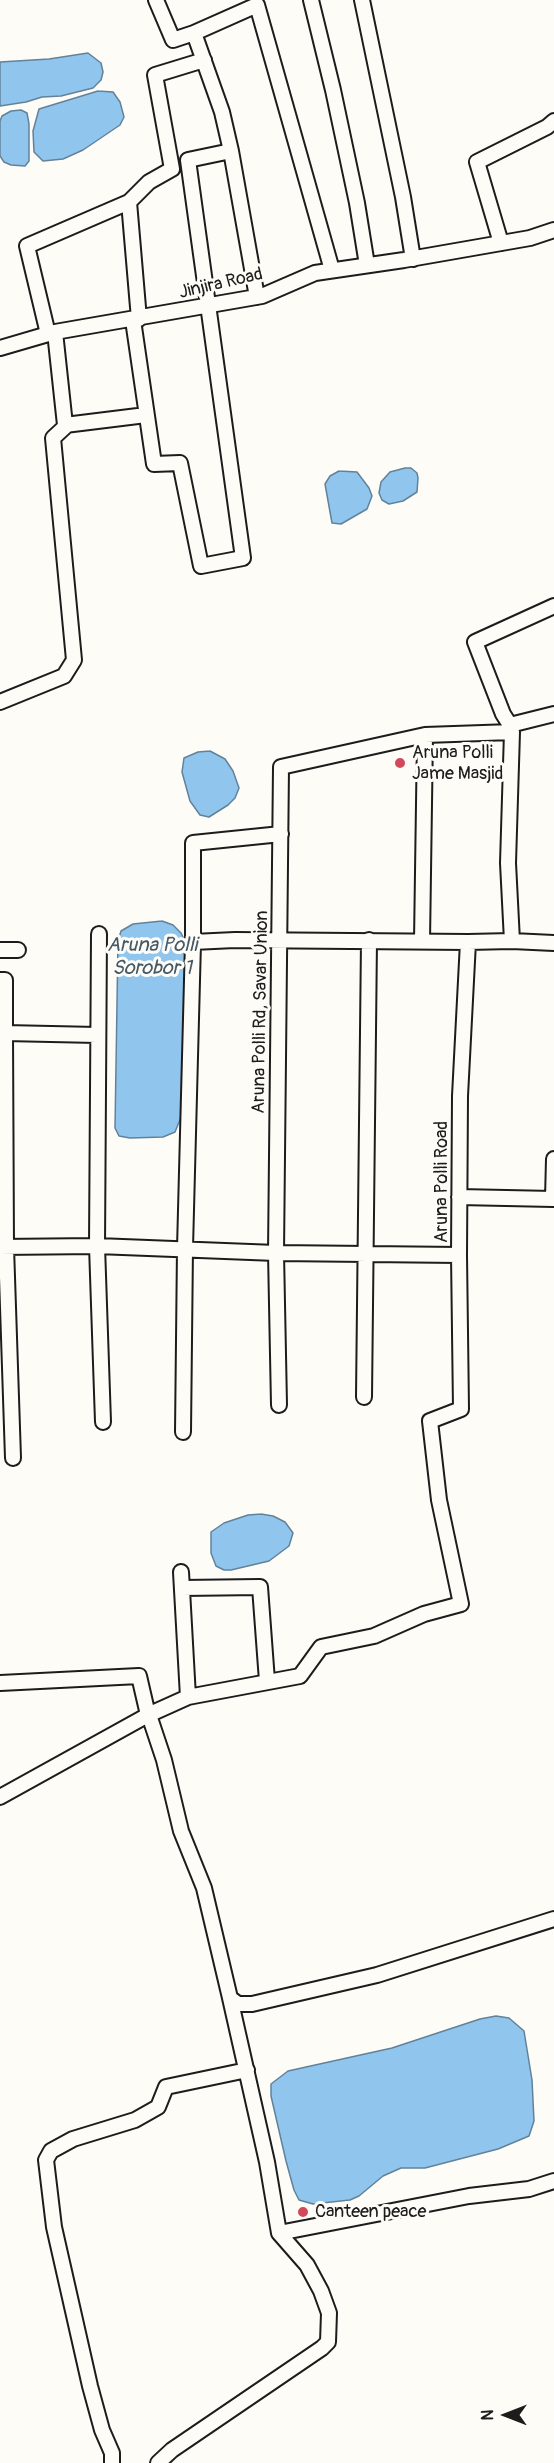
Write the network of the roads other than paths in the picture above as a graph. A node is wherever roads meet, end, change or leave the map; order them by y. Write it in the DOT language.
graph roads {
  1 [pos="156,0"];
  2 [pos="311,0"];
  3 [pos="362,0"];
  4 [pos="194,33"];
  5 [pos="204,60"];
  6 [pos="554,121"];
  7 [pos="231,151"];
  8 [pos="129,202"];
  9 [pos="554,230"];
  10 [pos="501,243"];
  11 [pos="413,259"];
  12 [pos="367,265"];
  13 [pos="332,270"];
  14 [pos="257,297"];
  15 [pos="207,307"];
  16 [pos="136,319"];
  17 [pos="51,333"];
  18 [pos="0,348"];
  19 [pos="146,416"];
  20 [pos="67,425"];
  21 [pos="554,606"];
  22 [pos="0,702"];
  23 [pos="554,714"];
  24 [pos="511,728"];
  25 [pos="425,735"];
  26 [pos="281,834"];
  27 [pos="99,934"];
  28 [pos="369,940"];
  29 [pos="280,941"];
  30 [pos="422,941"];
  31 [pos="512,941"];
  32 [pos="193,942"];
  33 [pos="468,942"];
  34 [pos="554,943"];
  35 [pos="0,950"];
  36 [pos="18,950"];
  37 [pos="0,980"];
  38 [pos="5,1033"];
  39 [pos="97,1035"];
  40 [pos="554,1159"];
  41 [pos="459,1197"];
  42 [pos="97,1246"];
  43 [pos="3,1247"];
  44 [pos="185,1248"];
  45 [pos="276,1253"];
  46 [pos="366,1254"];
  47 [pos="459,1255"];
  48 [pos="364,1397"];
  49 [pos="279,1405"];
  50 [pos="103,1422"];
  51 [pos="183,1432"];
  52 [pos="13,1458"];
  53 [pos="181,1572"];
  54 [pos="182,1588"];
  55 [pos="267,1681"];
  56 [pos="0,1683"];
  57 [pos="188,1697"];
  58 [pos="148,1715"];
  59 [pos="0,1797"];
  60 [pos="554,1919"];
  61 [pos="230,1998"];
  62 [pos="247,2070"];
  63 [pos="554,2181"];
  64 [pos="279,2233"];
  65 [pos="112,2463"];
  66 [pos="158,2463"];
  1 -- 4 [label="street"];
  2 -- 12 [label="street"];
  3 -- 11 [label="street"];
  4 -- 5 [label="street"];
  4 -- 13 [label="street"];
  5 -- 7 [label="street"];
  5 -- 8 [label="street"];
  6 -- 10 [label="street"];
  7 -- 14 [label="street"];
  7 -- 15 [label="street"];
  8 -- 16 [label="street"];
  8 -- 17 [label="street"];
  9 -- 10 [label="street, Jinjira Road"];
  10 -- 11 [label="street, Jinjira Road"];
  11 -- 12 [label="street, Jinjira Road"];
  12 -- 13 [label="street, Jinjira Road"];
  13 -- 14 [label="street, Jinjira Road"];
  14 -- 15 [label="street, Jinjira Road"];
  15 -- 16 [label="street, Jinjira Road"];
  15 -- 19 [label="street"];
  16 -- 17 [label="street, Jinjira Road"];
  16 -- 19 [label="street"];
  17 -- 18 [label="street, Jinjira Road"];
  17 -- 20 [label="street"];
  19 -- 20 [label="street"];
  20 -- 22 [label="street"];
  21 -- 24 [label="street"];
  23 -- 24 [label="street"];
  24 -- 25 [label="street"];
  24 -- 31 [label="street"];
  25 -- 26 [label="street, Aruna Polli Rd, Savar Union"];
  25 -- 30 [label="street"];
  26 -- 29 [label="street, Aruna Polli Rd, Savar Union"];
  26 -- 32 [label="street"];
  27 -- 39 [label="street"];
  28 -- 29 [label="street"];
  28 -- 30 [label="street"];
  28 -- 46 [label="street"];
  29 -- 32 [label="street"];
  29 -- 45 [label="street, Aruna Polli Rd, Savar Union"];
  30 -- 33 [label="street"];
  31 -- 33 [label="street"];
  31 -- 34 [label="street"];
  32 -- 44 [label="street"];
  33 -- 41 [label="street, Aruna Polli Road"];
  35 -- 36 [label="street"];
  37 -- 38 [label="street"];
  38 -- 39 [label="street"];
  38 -- 43 [label="street"];
  39 -- 42 [label="street"];
  40 -- 41 [label="street"];
  41 -- 47 [label="street, Aruna Polli Road"];
  42 -- 43 [label="street, Aruna Polli Road"];
  42 -- 44 [label="street, Aruna Polli Road"];
  42 -- 50 [label="street"];
  43 -- 52 [label="street"];
  44 -- 45 [label="street, Aruna Polli Road"];
  44 -- 51 [label="street"];
  45 -- 46 [label="street, Aruna Polli Road"];
  45 -- 49 [label="street, Aruna Polli Rd, Savar Union"];
  46 -- 47 [label="street, Aruna Polli Road"];
  46 -- 48 [label="street"];
  47 -- 55 [label="street"];
  53 -- 54 [label="street"];
  54 -- 55 [label="street"];
  54 -- 57 [label="street"];
  55 -- 57 [label="street"];
  56 -- 58 [label="street"];
  57 -- 58 [label="street"];
  58 -- 59 [label="street"];
  58 -- 61 [label="street"];
  60 -- 61 [label="street"];
  61 -- 62 [label="street"];
  62 -- 64 [label="street"];
  62 -- 65 [label="street"];
  63 -- 64 [label="street"];
  64 -- 66 [label="street"];
}
